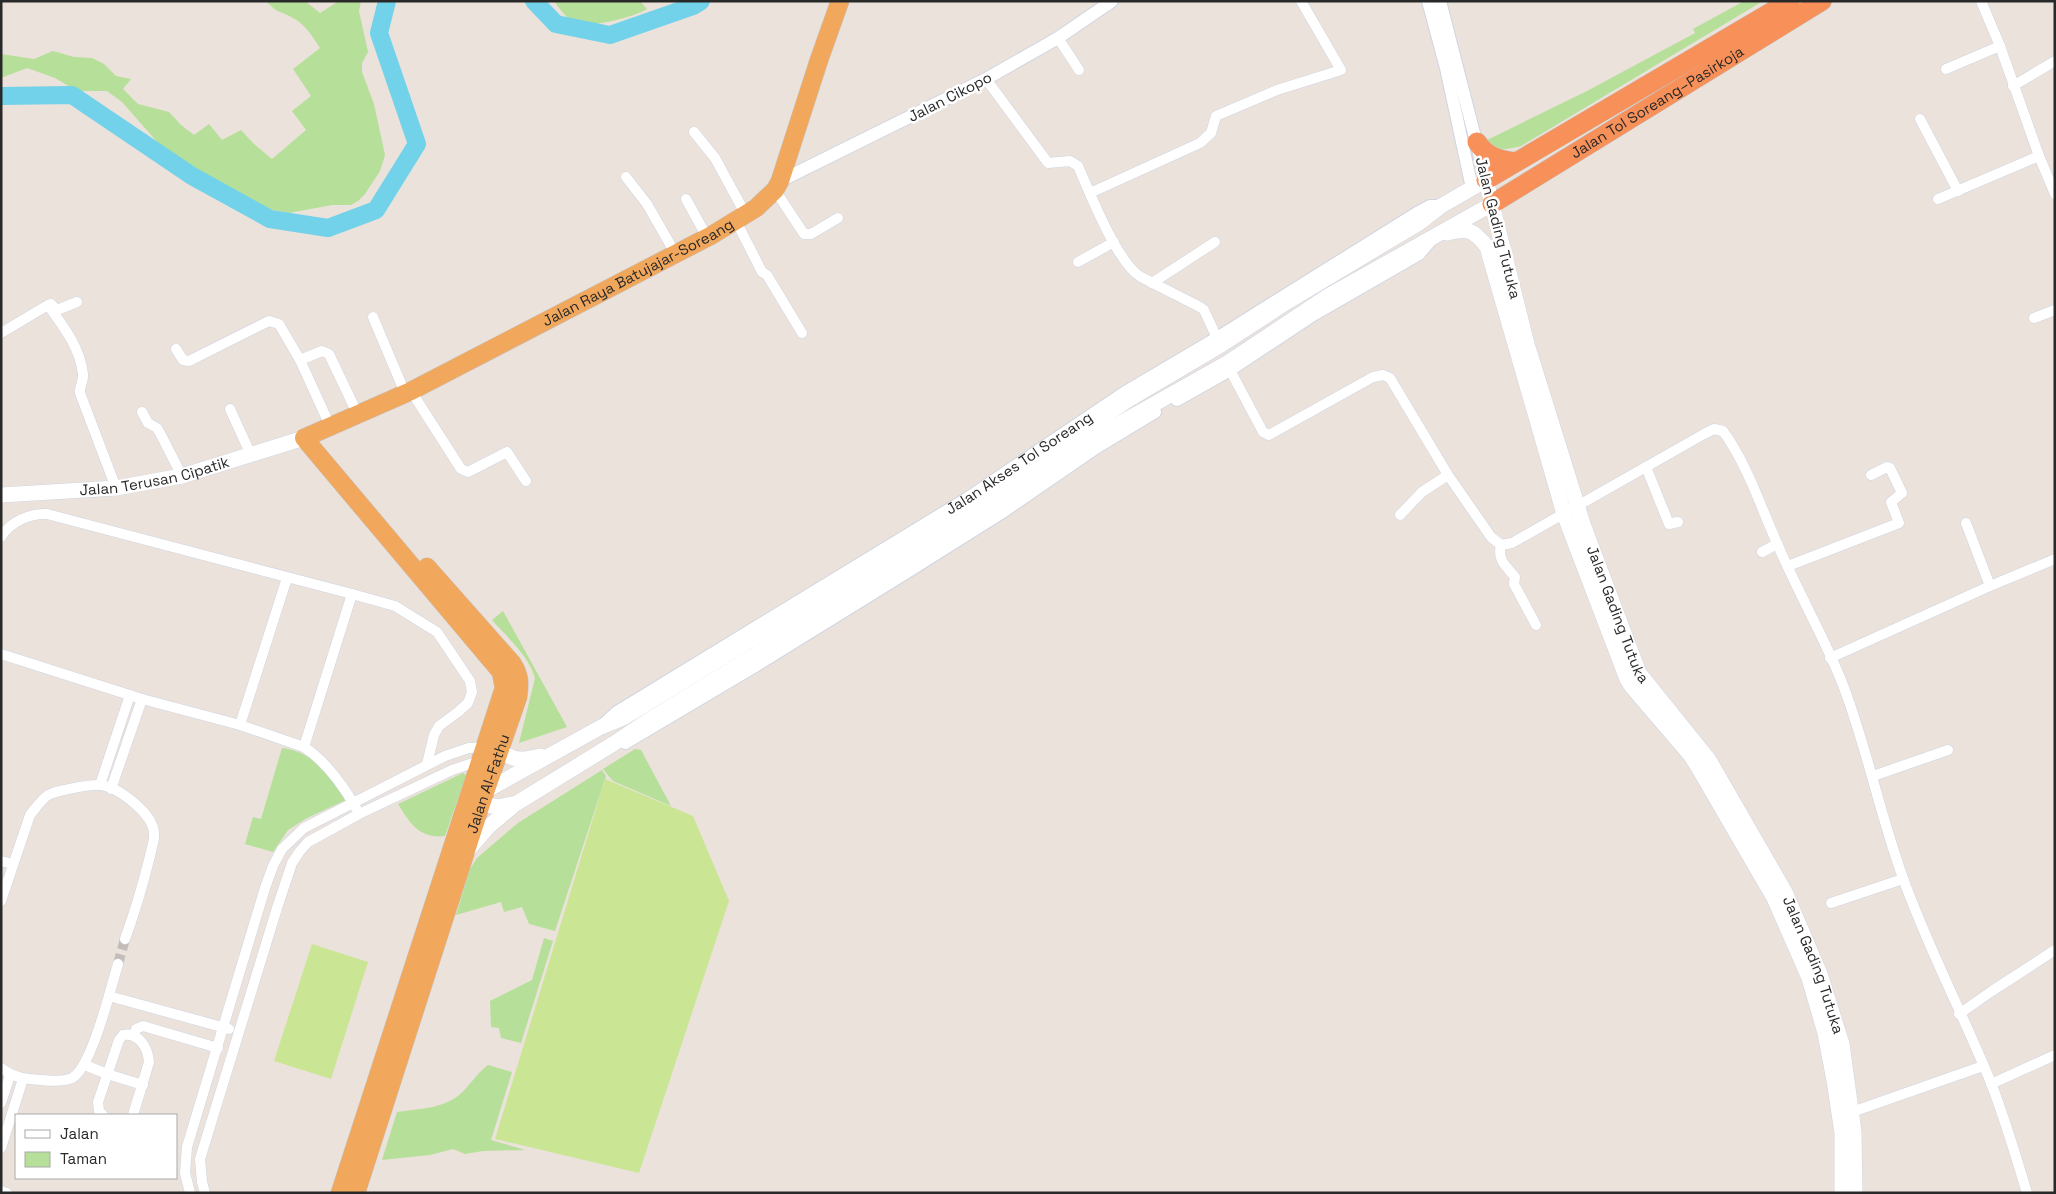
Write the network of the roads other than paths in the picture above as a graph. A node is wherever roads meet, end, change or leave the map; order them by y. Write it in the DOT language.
graph roads {
  1 [pos="840,1"];
  2 [pos="1111,1"];
  3 [pos="1301,1"];
  4 [pos="1428,1"];
  5 [pos="1440,1"];
  6 [pos="1790,1"];
  7 [pos="1822,1"];
  8 [pos="1981,1"];
  9 [pos="1058,38"];
  10 [pos="2000,46"];
  11 [pos="2055,61"];
  12 [pos="1946,69"];
  13 [pos="1079,70"];
  14 [pos="986,79"];
  15 [pos="2014,86"];
  16 [pos="1920,119"];
  17 [pos="694,132"];
  18 [pos="1477,142"];
  19 [pos="2039,156"];
  20 [pos="1516,162"];
  21 [pos="626,177"];
  22 [pos="1479,184"];
  23 [pos="778,186"];
  24 [pos="1958,191"];
  25 [pos="1090,193"];
  26 [pos="2055,194"];
  27 [pos="686,199"];
  28 [pos="1938,199"];
  29 [pos="1441,206"];
  30 [pos="1485,208"];
  31 [pos="741,218"];
  32 [pos="838,218"];
  33 [pos="707,237"];
  34 [pos="1434,237"];
  35 [pos="1114,242"];
  36 [pos="1215,242"];
  37 [pos="676,253"];
  38 [pos="1078,262"];
  39 [pos="1152,283"];
  40 [pos="77,302"];
  41 [pos="48,305"];
  42 [pos="2055,310"];
  43 [pos="373,317"];
  44 [pos="2034,318"];
  45 [pos="1,333"];
  46 [pos="802,334"];
  47 [pos="1217,338"];
  48 [pos="176,349"];
  49 [pos="300,360"];
  50 [pos="1230,370"];
  51 [pos="408,392"];
  52 [pos="1126,396"];
  53 [pos="230,409"];
  54 [pos="142,412"];
  55 [pos="358,415"];
  56 [pos="317,433"];
  57 [pos="1094,444"];
  58 [pos="251,455"];
  59 [pos="1646,467"];
  60 [pos="1448,475"];
  61 [pos="1872,475"];
  62 [pos="182,476"];
  63 [pos="526,481"];
  64 [pos="116,488"];
  65 [pos="1,496"];
  66 [pos="1579,506"];
  67 [pos="1564,514"];
  68 [pos="1400,515"];
  69 [pos="1678,522"];
  70 [pos="1966,523"];
  71 [pos="1,537"];
  72 [pos="1777,544"];
  73 [pos="1501,545"];
  74 [pos="1762,552"];
  75 [pos="2055,559"];
  76 [pos="897,560"];
  77 [pos="1788,566"];
  78 [pos="287,578"];
  79 [pos="1990,586"];
  80 [pos="352,594"];
  81 [pos="1536,625"];
  82 [pos="1,654"];
  83 [pos="1830,658"];
  84 [pos="130,695"];
  85 [pos="142,699"];
  86 [pos="240,725"];
  87 [pos="601,727"];
  88 [pos="613,744"];
  89 [pos="304,746"];
  90 [pos="1948,750"];
  91 [pos="558,752"];
  92 [pos="491,754"];
  93 [pos="428,764"];
  94 [pos="1873,776"];
  95 [pos="100,785"];
  96 [pos="111,789"];
  97 [pos="477,799"];
  98 [pos="353,803"];
  99 [pos="516,803"];
  100 [pos="359,814"];
  101 [pos="464,856"];
  102 [pos="1,861"];
  103 [pos="13,864"];
  104 [pos="1903,879"];
  105 [pos="1,901"];
  106 [pos="1831,902"];
  107 [pos="124,940"];
  108 [pos="2055,950"];
  109 [pos="118,964"];
  110 [pos="415,984"];
  111 [pos="109,996"];
  112 [pos="1959,1014"];
  113 [pos="224,1028"];
  114 [pos="238,1032"];
  115 [pos="134,1036"];
  116 [pos="218,1048"];
  117 [pos="2055,1055"];
  118 [pos="85,1065"];
  119 [pos="1984,1066"];
  120 [pos="1,1068"];
  121 [pos="107,1074"];
  122 [pos="10,1075"];
  123 [pos="23,1079"];
  124 [pos="1991,1084"];
  125 [pos="143,1085"];
  126 [pos="1,1103"];
  127 [pos="1852,1112"];
  128 [pos="374,1113"];
  129 [pos="102,1114"];
  130 [pos="133,1114"];
  131 [pos="1,1148"];
  132 [pos="1,1191"];
  133 [pos="7,1193"];
  134 [pos="190,1193"];
  135 [pos="205,1193"];
  136 [pos="340,1193"];
  137 [pos="356,1193"];
  138 [pos="1842,1193"];
  139 [pos="1855,1193"];
  140 [pos="2027,1193"];
  1 -- 23 [label="highway, Jalan Raya Batujajar-Soreang"];
  2 -- 9 [label="street, Jalan Cikopo"];
  3 -- 25 [label="street"];
  4 -- 22 [label="street, Jalan Gading Tutuka"];
  5 -- 18 [label="street, Jalan Gading Tutuka"];
  6 -- 20 [label="highway, Jalan Tol Soreang–Pasirkoja"];
  7 -- 30 [label="highway, Jalan Tol Soreang–Pasirkoja"];
  8 -- 10 [label="street"];
  9 -- 13 [label="street"];
  9 -- 14 [label="street, Jalan Cikopo"];
  10 -- 12 [label="street"];
  10 -- 15 [label="street"];
  11 -- 15 [label="street"];
  14 -- 23 [label="street, Jalan Cikopo"];
  14 -- 25 [label="street"];
  15 -- 19 [label="street"];
  16 -- 24 [label="street"];
  17 -- 31 [label="street"];
  18 -- 20 [label="highway"];
  18 -- 22 [label="street, Jalan Gading Tutuka"];
  19 -- 24 [label="street"];
  19 -- 26 [label="street"];
  20 -- 22 [label="highway, Jalan Tol Soreang–Pasirkoja"];
  21 -- 37 [label="street"];
  22 -- 29 [label="main road, Jalan Akses Tol Soreang"];
  22 -- 30 [label="main road, Jalan Gading Tutuka"];
  23 -- 31 [label="highway, Jalan Raya Batujajar-Soreang"];
  23 -- 32 [label="street"];
  24 -- 28 [label="street"];
  25 -- 35 [label="street"];
  27 -- 33 [label="street"];
  29 -- 47 [label="street, Jalan Akses Tol Soreang"];
  29 -- 52 [label="main road, Jalan Akses Tol Soreang"];
  30 -- 34 [label="main road, Jalan Akses Tol Soreang"];
  30 -- 66 [label="main road, Jalan Gading Tutuka"];
  31 -- 33 [label="highway, Jalan Raya Batujajar-Soreang"];
  31 -- 46 [label="street"];
  33 -- 37 [label="highway, Jalan Raya Batujajar-Soreang"];
  34 -- 50 [label="street, Jalan Akses Tol Soreang"];
  34 -- 57 [label="main road, Jalan Akses Tol Soreang"];
  34 -- 67 [label="main road, Jalan Gading Tutuka"];
  35 -- 38 [label="street"];
  35 -- 39 [label="street"];
  36 -- 39 [label="street"];
  37 -- 51 [label="highway, Jalan Raya Batujajar-Soreang"];
  39 -- 47 [label="street"];
  40 -- 41 [label="street"];
  41 -- 45 [label="street"];
  41 -- 64 [label="street"];
  42 -- 44 [label="street"];
  43 -- 51 [label="street"];
  47 -- 52 [label="street, Jalan Akses Tol Soreang"];
  48 -- 49 [label="street"];
  49 -- 55 [label="street"];
  49 -- 56 [label="street"];
  50 -- 57 [label="street, Jalan Akses Tol Soreang"];
  50 -- 60 [label="street"];
  51 -- 55 [label="highway, Jalan Raya Batujajar-Soreang"];
  51 -- 63 [label="street"];
  52 -- 76 [label="main road, Jalan Akses Tol Soreang"];
  52 -- 87 [label="street, Jalan Akses Tol Soreang"];
  53 -- 58 [label="street"];
  54 -- 62 [label="street"];
  55 -- 56 [label="highway, Jalan Raya Batujajar-Soreang"];
  56 -- 58 [label="main road, Jalan Terusan Cipatik"];
  56 -- 92 [label="highway, Jalan Al-Fathu"];
  57 -- 76 [label="main road, Jalan Akses Tol Soreang"];
  57 -- 88 [label="street, Jalan Akses Tol Soreang"];
  58 -- 62 [label="main road, Jalan Terusan Cipatik"];
  59 -- 66 [label="street"];
  59 -- 69 [label="street"];
  59 -- 72 [label="street"];
  60 -- 68 [label="street"];
  60 -- 73 [label="street"];
  61 -- 77 [label="street"];
  62 -- 64 [label="main road, Jalan Terusan Cipatik"];
  64 -- 65 [label="main road, Jalan Terusan Cipatik"];
  66 -- 67 [label="street"];
  66 -- 127 [label="main road, Jalan Gading Tutuka"];
  67 -- 73 [label="street"];
  67 -- 138 [label="main road, Jalan Gading Tutuka"];
  70 -- 79 [label="street"];
  71 -- 78 [label="street"];
  72 -- 74 [label="street"];
  72 -- 77 [label="street"];
  73 -- 81 [label="street"];
  75 -- 79 [label="street"];
  76 -- 87 [label="main road, Jalan Akses Tol Soreang"];
  76 -- 88 [label="main road, Jalan Akses Tol Soreang"];
  77 -- 83 [label="street"];
  78 -- 80 [label="street"];
  78 -- 86 [label="street"];
  79 -- 83 [label="street"];
  80 -- 89 [label="street"];
  80 -- 93 [label="street"];
  82 -- 84 [label="street"];
  83 -- 94 [label="street"];
  84 -- 85 [label="street"];
  84 -- 95 [label="street"];
  85 -- 86 [label="street"];
  85 -- 96 [label="street"];
  86 -- 89 [label="street"];
  87 -- 91 [label="main road, Jalan Akses Tol Soreang"];
  88 -- 99 [label="main road, Jalan Akses Tol Soreang"];
  89 -- 98 [label="street"];
  90 -- 94 [label="street"];
  91 -- 92 [label="main road"];
  91 -- 97 [label="main road, Jalan Akses Tol Soreang"];
  92 -- 93 [label="street"];
  92 -- 97 [label="highway, Jalan Al-Fathu"];
  92 -- 100 [label="street"];
  93 -- 98 [label="street"];
  94 -- 104 [label="street"];
  95 -- 96 [label="street"];
  95 -- 103 [label="street"];
  96 -- 107 [label="street"];
  97 -- 99 [label="main road, Jalan Akses Tol Soreang"];
  97 -- 101 [label="highway, Jalan Al-Fathu"];
  97 -- 110 [label="highway, Jalan Al-Fathu"];
  98 -- 100 [label="street"];
  98 -- 113 [label="street"];
  99 -- 101 [label="main road, Jalan Akses Tol Soreang"];
  100 -- 114 [label="street"];
  101 -- 110 [label="highway, Jalan Al-Fathu"];
  102 -- 103 [label="street"];
  103 -- 105 [label="street"];
  104 -- 106 [label="street"];
  104 -- 112 [label="street"];
  108 -- 112 [label="street"];
  109 -- 111 [label="street"];
  110 -- 128 [label="highway, Jalan Al-Fathu"];
  111 -- 113 [label="street"];
  111 -- 118 [label="street"];
  112 -- 119 [label="street"];
  113 -- 114 [label="street"];
  113 -- 116 [label="street"];
  114 -- 135 [label="street"];
  115 -- 116 [label="street"];
  115 -- 121 [label="street"];
  115 -- 125 [label="street"];
  116 -- 134 [label="street"];
  117 -- 124 [label="street"];
  118 -- 121 [label="street"];
  118 -- 123 [label="street"];
  119 -- 124 [label="street"];
  119 -- 127 [label="street"];
  120 -- 122 [label="street"];
  121 -- 125 [label="street"];
  121 -- 129 [label="street"];
  122 -- 123 [label="street"];
  122 -- 126 [label="street"];
  123 -- 131 [label="street"];
  124 -- 140 [label="street"];
  125 -- 130 [label="street"];
  127 -- 139 [label="main road, Jalan Gading Tutuka"];
  128 -- 136 [label="highway, Jalan Al-Fathu"];
  128 -- 137 [label="highway, Jalan Al-Fathu"];
  132 -- 133 [label="street"];
}
